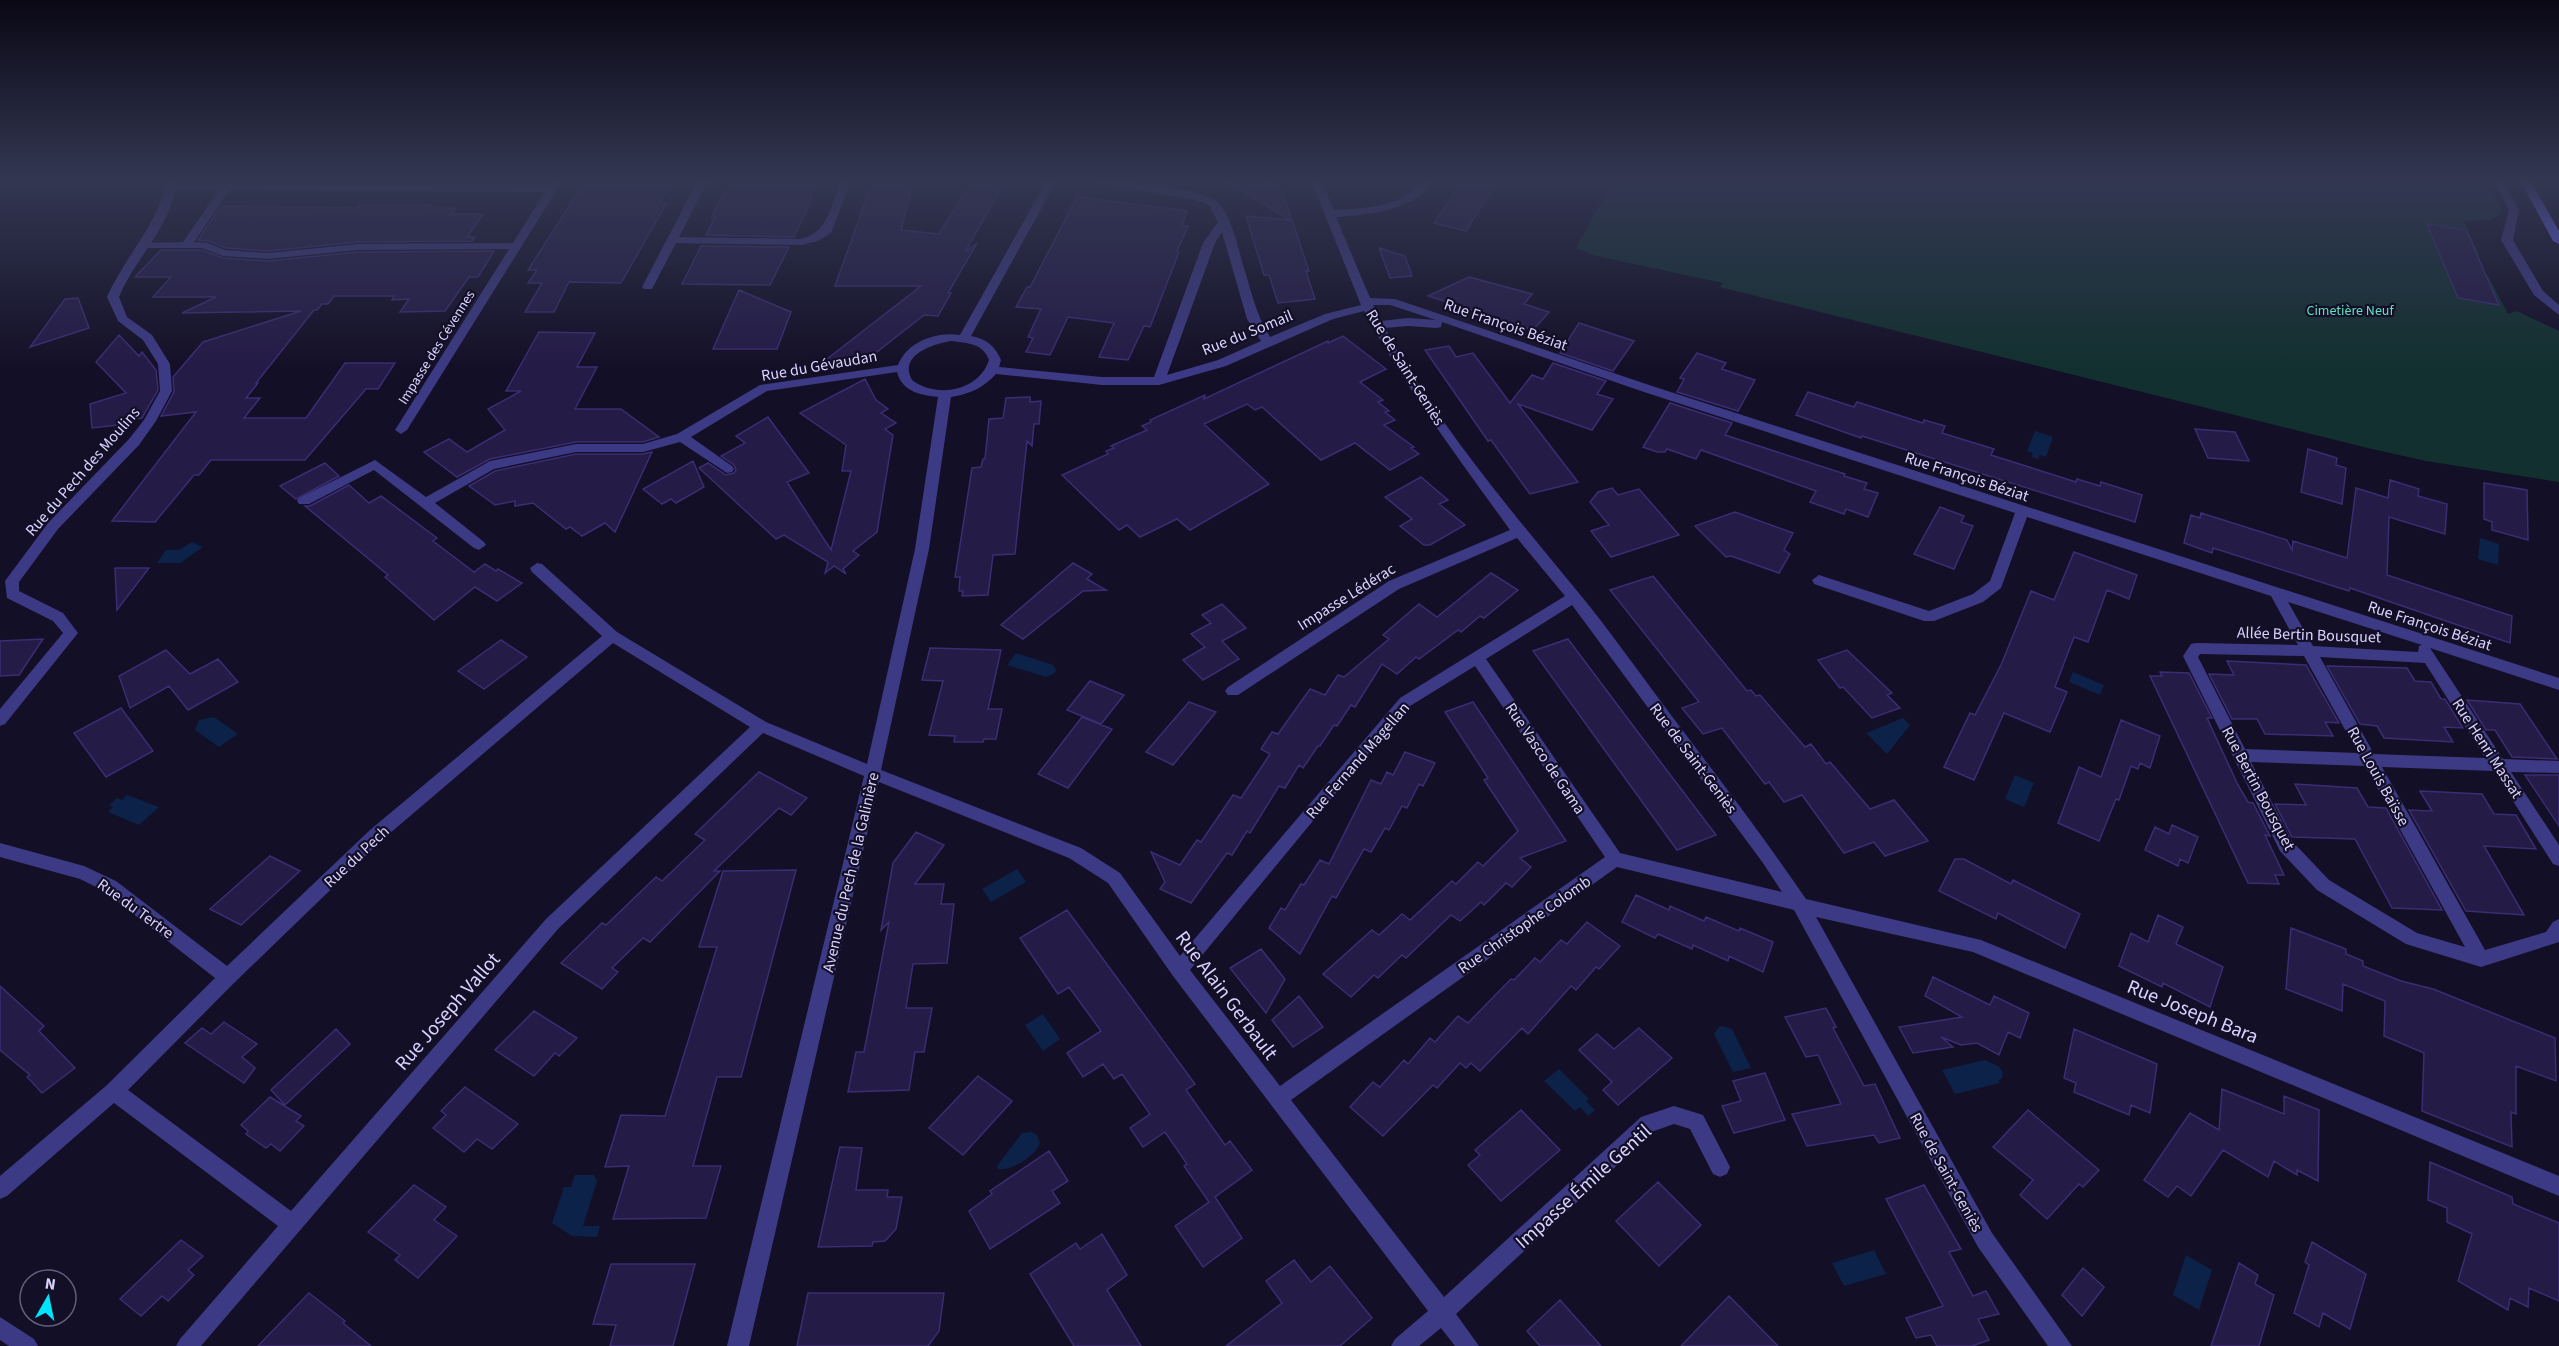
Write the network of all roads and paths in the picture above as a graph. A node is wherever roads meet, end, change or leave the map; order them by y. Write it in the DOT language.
graph roads {
  1 [pos="144,243"];
  2 [pos="519,243"];
  3 [pos="672,243"];
  4 [pos="1017,243"];
  5 [pos="1209,243"];
  6 [pos="1230,243"];
  7 [pos="1341,243"];
  8 [pos="2509,243"];
  9 [pos="187,244"];
  10 [pos="142,246"];
  11 [pos="517,246"];
  12 [pos="648,287"];
  13 [pos="1367,304"];
  14 [pos="2559,311"];
  15 [pos="1378,325"];
  16 [pos="1464,328"];
  17 [pos="964,338"];
  18 [pos="1268,342"];
  19 [pos="902,368"];
  20 [pos="994,370"];
  21 [pos="1159,381"];
  22 [pos="945,394"];
  23 [pos="401,430"];
  24 [pos="682,437"];
  25 [pos="727,469"];
  26 [pos="304,501"];
  27 [pos="425,503"];
  28 [pos="2022,511"];
  29 [pos="1519,532"];
  30 [pos="479,545"];
  31 [pos="537,568"];
  32 [pos="1819,580"];
  33 [pos="2277,594"];
  34 [pos="1574,597"];
  35 [pos="612,636"];
  36 [pos="2416,638"];
  37 [pos="2308,651"];
  38 [pos="2190,656"];
  39 [pos="1477,657"];
  40 [pos="2429,658"];
  41 [pos="2559,684"];
  42 [pos="1233,691"];
  43 [pos="0,720"];
  44 [pos="761,726"];
  45 [pos="2240,755"];
  46 [pos="2370,760"];
  47 [pos="2499,764"];
  48 [pos="2559,767"];
  49 [pos="873,773"];
  50 [pos="0,850"];
  51 [pos="1615,859"];
  52 [pos="2559,859"];
  53 [pos="1801,906"];
  54 [pos="2559,927"];
  55 [pos="2481,959"];
  56 [pos="1179,970"];
  57 [pos="228,977"];
  58 [pos="114,1091"];
  59 [pos="1277,1099"];
  60 [pos="1720,1167"];
  61 [pos="2559,1186"];
  62 [pos="0,1189"];
  63 [pos="292,1224"];
  64 [pos="1442,1313"];
  65 [pos="0,1328"];
  66 [pos="27,1346"];
  67 [pos="188,1346"];
  68 [pos="738,1346"];
  69 [pos="1402,1346"];
  70 [pos="1468,1346"];
  71 [pos="2061,1346"];
  1 -- 10 [label="street, Rue du Pech des Moulins"];
  2 -- 11 [label="street, Impasse des Cévennes"];
  3 -- 12 [label="street"];
  4 -- 17 [label="street"];
  5 -- 21 [label="street"];
  6 -- 18 [label="street"];
  7 -- 13 [label="street, Rue de Saint-Geniès"];
  8 -- 14 [label="street"];
  9 -- 10 [label="street"];
  9 -- 11 [label="street"];
  10 -- 43 [label="street, Rue du Pech des Moulins"];
  11 -- 23 [label="street, Impasse des Cévennes"];
  13 -- 15 [label="street, Rue de Saint-Geniès"];
  13 -- 16 [label="street, Rue François Béziat"];
  13 -- 18 [label="street, Rue du Somail"];
  15 -- 16 [label="street"];
  15 -- 29 [label="street, Rue de Saint-Geniès"];
  16 -- 28 [label="street, Rue François Béziat"];
  17 -- 19 [label="street"];
  17 -- 20 [label="street"];
  18 -- 21 [label="street, Rue du Somail"];
  19 -- 22 [label="street"];
  19 -- 24 [label="street, Rue du Gévaudan"];
  20 -- 21 [label="street, Rue du Somail"];
  20 -- 22 [label="street"];
  22 -- 49 [label="street, Avenue du Pech de la Galinière"];
  24 -- 25 [label="street"];
  24 -- 27 [label="street, Rue du Gévaudan"];
  26 -- 27 [label="street"];
  27 -- 30 [label="street"];
  28 -- 32 [label="street"];
  28 -- 33 [label="street, Rue François Béziat"];
  29 -- 34 [label="street, Rue de Saint-Geniès"];
  29 -- 42 [label="street, Impasse Lédérac"];
  31 -- 35 [label="street"];
  33 -- 36 [label="street, Rue François Béziat"];
  33 -- 37 [label="street, Rue Louis Baïsse"];
  34 -- 39 [label="street, Rue Fernand Magellan"];
  34 -- 53 [label="street, Rue de Saint-Geniès"];
  35 -- 44 [label="street"];
  35 -- 57 [label="street, Rue du Pech"];
  36 -- 40 [label="street, Rue Henri Massat"];
  36 -- 41 [label="street, Rue François Béziat"];
  37 -- 38 [label="street, Allée Bertin Bousquet"];
  37 -- 40 [label="street, Allée Bertin Bousquet"];
  37 -- 46 [label="street, Rue Louis Baïsse"];
  38 -- 45 [label="street, Rue Bertin Bousquet"];
  39 -- 51 [label="street, Rue Vasco de Gama"];
  39 -- 56 [label="street, Rue Fernand Magellan"];
  40 -- 47 [label="street, Rue Henri Massat"];
  44 -- 49 [label="street"];
  44 -- 63 [label="street, Rue Joseph Vallot"];
  45 -- 46 [label="street"];
  45 -- 55 [label="street, Rue Bertin Bousquet"];
  46 -- 47 [label="street"];
  46 -- 55 [label="street, Rue Louis Baïsse"];
  47 -- 48 [label="street"];
  47 -- 52 [label="street, Rue Henri Massat"];
  49 -- 56 [label="street, Rue Alain Gerbault"];
  49 -- 68 [label="street, Avenue du Pech de la Galinière"];
  50 -- 57 [label="street, Rue du Tertre"];
  51 -- 53 [label="street"];
  51 -- 59 [label="street, Rue Christophe Colomb"];
  53 -- 61 [label="street, Rue Joseph Bara"];
  53 -- 71 [label="street, Rue de Saint-Geniès"];
  54 -- 55 [label="street"];
  56 -- 59 [label="street, Rue Alain Gerbault"];
  57 -- 58 [label="street, Rue du Pech"];
  58 -- 62 [label="street, Rue du Pech"];
  58 -- 63 [label="street"];
  59 -- 64 [label="street, Rue Alain Gerbault"];
  60 -- 64 [label="street, Impasse Émile Gentil"];
  63 -- 67 [label="street, Rue Joseph Vallot"];
  64 -- 69 [label="street, Impasse Émile Gentil"];
  64 -- 70 [label="street, Rue Alain Gerbault"];
  65 -- 66 [label="street"];
}
